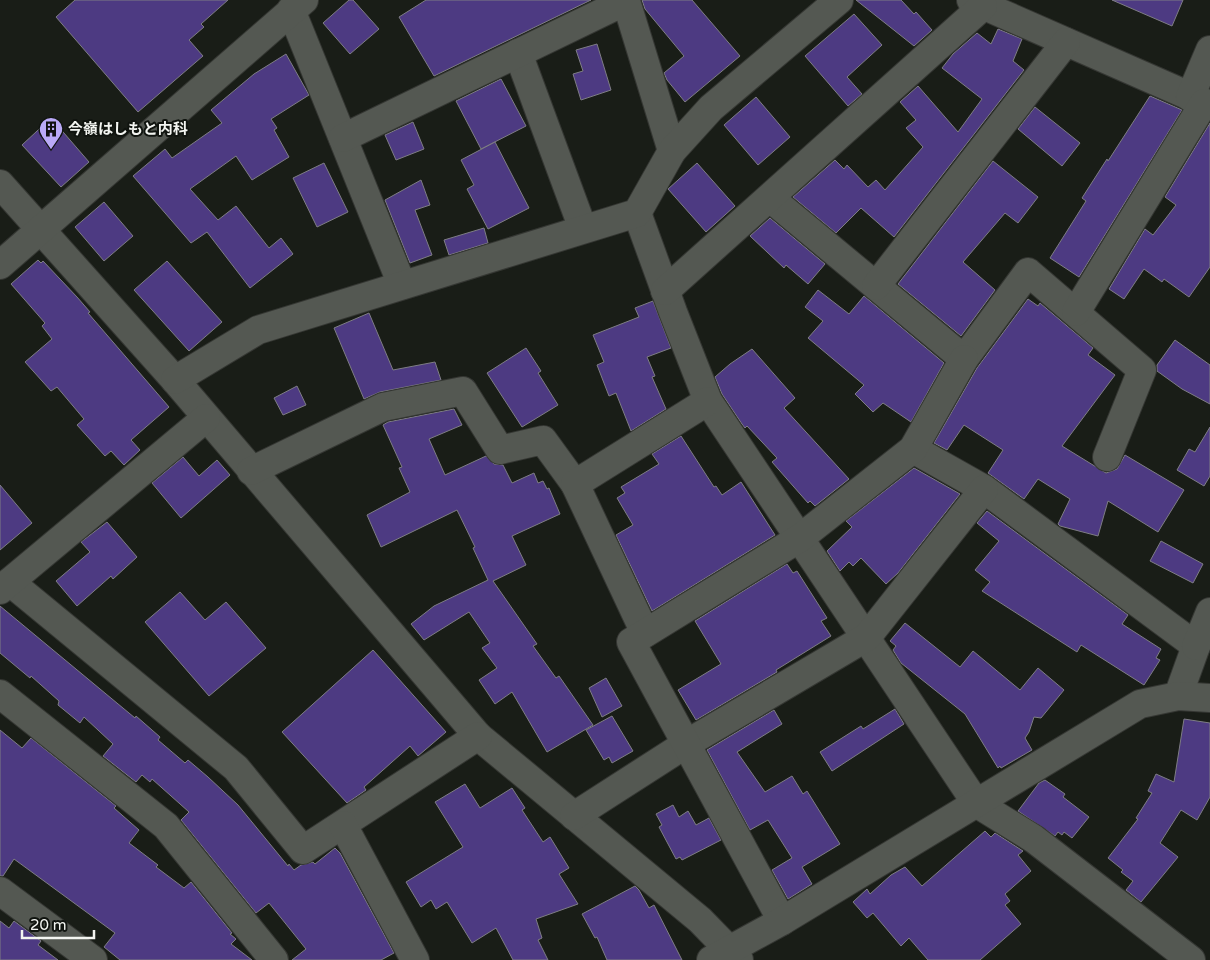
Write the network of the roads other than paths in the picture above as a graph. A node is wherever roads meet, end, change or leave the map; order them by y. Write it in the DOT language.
graph roads {
  1 [pos="625,0"];
  2 [pos="839,0"];
  3 [pos="977,3"];
  4 [pos="298,5"];
  5 [pos="1066,42"];
  6 [pos="1210,50"];
  7 [pos="518,53"];
  8 [pos="1201,102"];
  9 [pos="343,138"];
  10 [pos="672,151"];
  11 [pos="0,184"];
  12 [pos="770,198"];
  13 [pos="637,213"];
  14 [pos="584,229"];
  15 [pos="41,231"];
  16 [pos="0,266"];
  17 [pos="402,285"];
  18 [pos="876,286"];
  19 [pos="665,292"];
  20 [pos="1076,312"];
  21 [pos="964,358"];
  22 [pos="175,380"];
  23 [pos="708,400"];
  24 [pos="206,418"];
  25 [pos="913,449"];
  26 [pos="1107,457"];
  27 [pos="251,470"];
  28 [pos="575,484"];
  29 [pos="984,489"];
  30 [pos="800,538"];
  31 [pos="5,586"];
  32 [pos="1210,612"];
  33 [pos="645,633"];
  34 [pos="866,637"];
  35 [pos="1196,646"];
  36 [pos="0,694"];
  37 [pos="1178,696"];
  38 [pos="1210,698"];
  39 [pos="478,736"];
  40 [pos="686,744"];
  41 [pos="976,804"];
  42 [pos="574,816"];
  43 [pos="343,825"];
  44 [pos="0,891"];
  45 [pos="782,921"];
  46 [pos="727,957"];
  47 [pos="1188,959"];
  48 [pos="93,960"];
  49 [pos="274,960"];
  50 [pos="415,960"];
  1 -- 7 [label="street"];
  1 -- 10 [label="street"];
  2 -- 10 [label="street"];
  3 -- 5 [label="street"];
  3 -- 12 [label="street"];
  4 -- 9 [label="street"];
  4 -- 15 [label="street"];
  5 -- 8 [label="street"];
  5 -- 18 [label="street"];
  6 -- 8 [label="street"];
  7 -- 9 [label="street"];
  7 -- 14 [label="street"];
  8 -- 20 [label="street"];
  9 -- 17 [label="street"];
  10 -- 13 [label="street"];
  11 -- 15 [label="street"];
  12 -- 18 [label="street"];
  12 -- 19 [label="street"];
  13 -- 14 [label="street"];
  13 -- 19 [label="street"];
  14 -- 17 [label="street"];
  15 -- 16 [label="street"];
  15 -- 22 [label="street"];
  17 -- 22 [label="street"];
  18 -- 21 [label="street"];
  19 -- 23 [label="street"];
  20 -- 21 [label="street"];
  20 -- 26 [label="street"];
  21 -- 25 [label="street"];
  22 -- 24 [label="street"];
  23 -- 28 [label="street"];
  23 -- 30 [label="street"];
  24 -- 27 [label="street"];
  24 -- 31 [label="street"];
  25 -- 29 [label="street"];
  25 -- 30 [label="street"];
  27 -- 28 [label="street"];
  27 -- 39 [label="street"];
  28 -- 33 [label="street"];
  29 -- 34 [label="street"];
  29 -- 35 [label="street"];
  30 -- 33 [label="street"];
  30 -- 34 [label="street"];
  31 -- 43 [label="street"];
  32 -- 35 [label="street"];
  33 -- 40 [label="street"];
  34 -- 40 [label="street"];
  34 -- 41 [label="street"];
  35 -- 37 [label="street"];
  36 -- 49 [label="street"];
  37 -- 38 [label="street"];
  37 -- 41 [label="street"];
  39 -- 42 [label="street"];
  39 -- 43 [label="street"];
  40 -- 42 [label="street"];
  40 -- 45 [label="street"];
  41 -- 45 [label="street"];
  41 -- 47 [label="street"];
  42 -- 46 [label="street"];
  43 -- 50 [label="street"];
  44 -- 48 [label="street"];
  45 -- 46 [label="street"];
}
